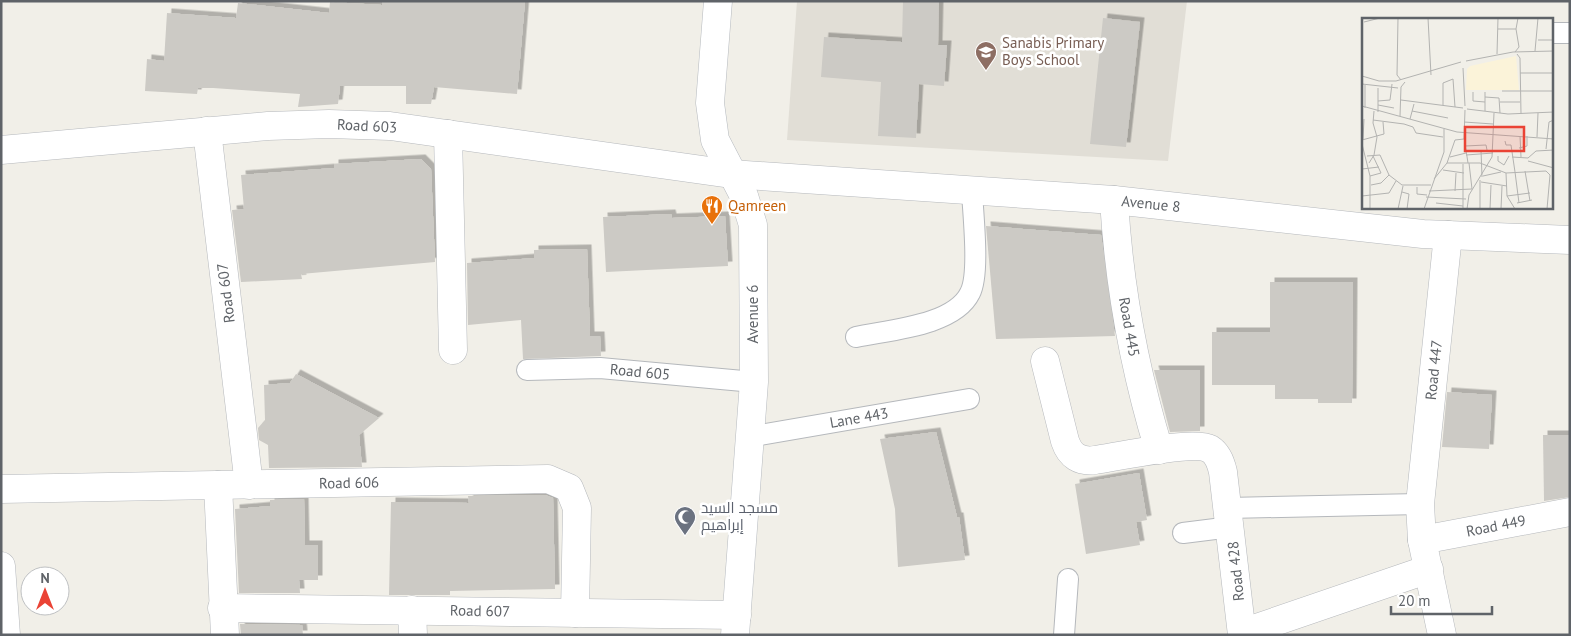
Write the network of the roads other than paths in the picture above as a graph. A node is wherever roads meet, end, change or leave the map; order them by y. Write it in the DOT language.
graph roads {
  1 [pos="718,1"];
  2 [pos="1554,33"];
  3 [pos="1570,33"];
  4 [pos="208,131"];
  5 [pos="448,134"];
  6 [pos="1,150"];
  7 [pos="731,174"];
  8 [pos="972,191"];
  9 [pos="1114,200"];
  10 [pos="1448,235"];
  11 [pos="1570,240"];
  12 [pos="856,338"];
  13 [pos="453,350"];
  14 [pos="1045,361"];
  15 [pos="527,370"];
  16 [pos="754,382"];
  17 [pos="969,399"];
  18 [pos="748,437"];
  19 [pos="1159,450"];
  20 [pos="218,485"];
  21 [pos="249,485"];
  22 [pos="1,489"];
  23 [pos="1420,504"];
  24 [pos="1570,512"];
  25 [pos="1229,518"];
  26 [pos="1183,533"];
  27 [pos="1422,540"];
  28 [pos="1,566"];
  29 [pos="1429,569"];
  30 [pos="1068,579"];
  31 [pos="222,608"];
  32 [pos="575,613"];
  33 [pos="413,623"];
  34 [pos="736,625"];
  35 [pos="1242,634"];
  36 [pos="6,635"];
  37 [pos="225,635"];
  38 [pos="1064,635"];
  39 [pos="1442,635"];
  1 -- 7 [label="street, Avenue 6"];
  2 -- 3 [label="lane"];
  4 -- 5 [label="street, Road 603"];
  4 -- 6 [label="street, Road 603"];
  4 -- 21 [label="street, Road 607"];
  5 -- 7 [label="street, Road 603"];
  5 -- 13 [label="street"];
  7 -- 8 [label="street, Avenue 8"];
  7 -- 16 [label="street, Avenue 6"];
  8 -- 9 [label="street, Avenue 8"];
  8 -- 12 [label="lane"];
  9 -- 10 [label="street, Avenue 8"];
  9 -- 19 [label="street, Road 445"];
  10 -- 11 [label="street, Avenue 8"];
  10 -- 23 [label="street, Road 447"];
  14 -- 19 [label="street"];
  15 -- 16 [label="lane, Road 605"];
  16 -- 18 [label="street, Avenue 6"];
  17 -- 18 [label="lane, Lane 443"];
  18 -- 34 [label="street, Avenue 6"];
  19 -- 25 [label="street"];
  20 -- 21 [label="street, Road 606"];
  20 -- 22 [label="street, Road 606"];
  20 -- 31 [label="street"];
  21 -- 32 [label="street, Road 606"];
  23 -- 25 [label="lane"];
  23 -- 27 [label="street, Road 447"];
  24 -- 27 [label="street, Road 449"];
  25 -- 26 [label="lane"];
  25 -- 35 [label="street, Road 428"];
  27 -- 29 [label="street, Road 447"];
  28 -- 36 [label="street"];
  29 -- 35 [label="street"];
  29 -- 39 [label="street, Road 447"];
  30 -- 38 [label="lane"];
  31 -- 33 [label="street, Road 607"];
  31 -- 37 [label="street"];
  32 -- 33 [label="street, Road 607"];
  32 -- 34 [label="street, Road 607"];
}
